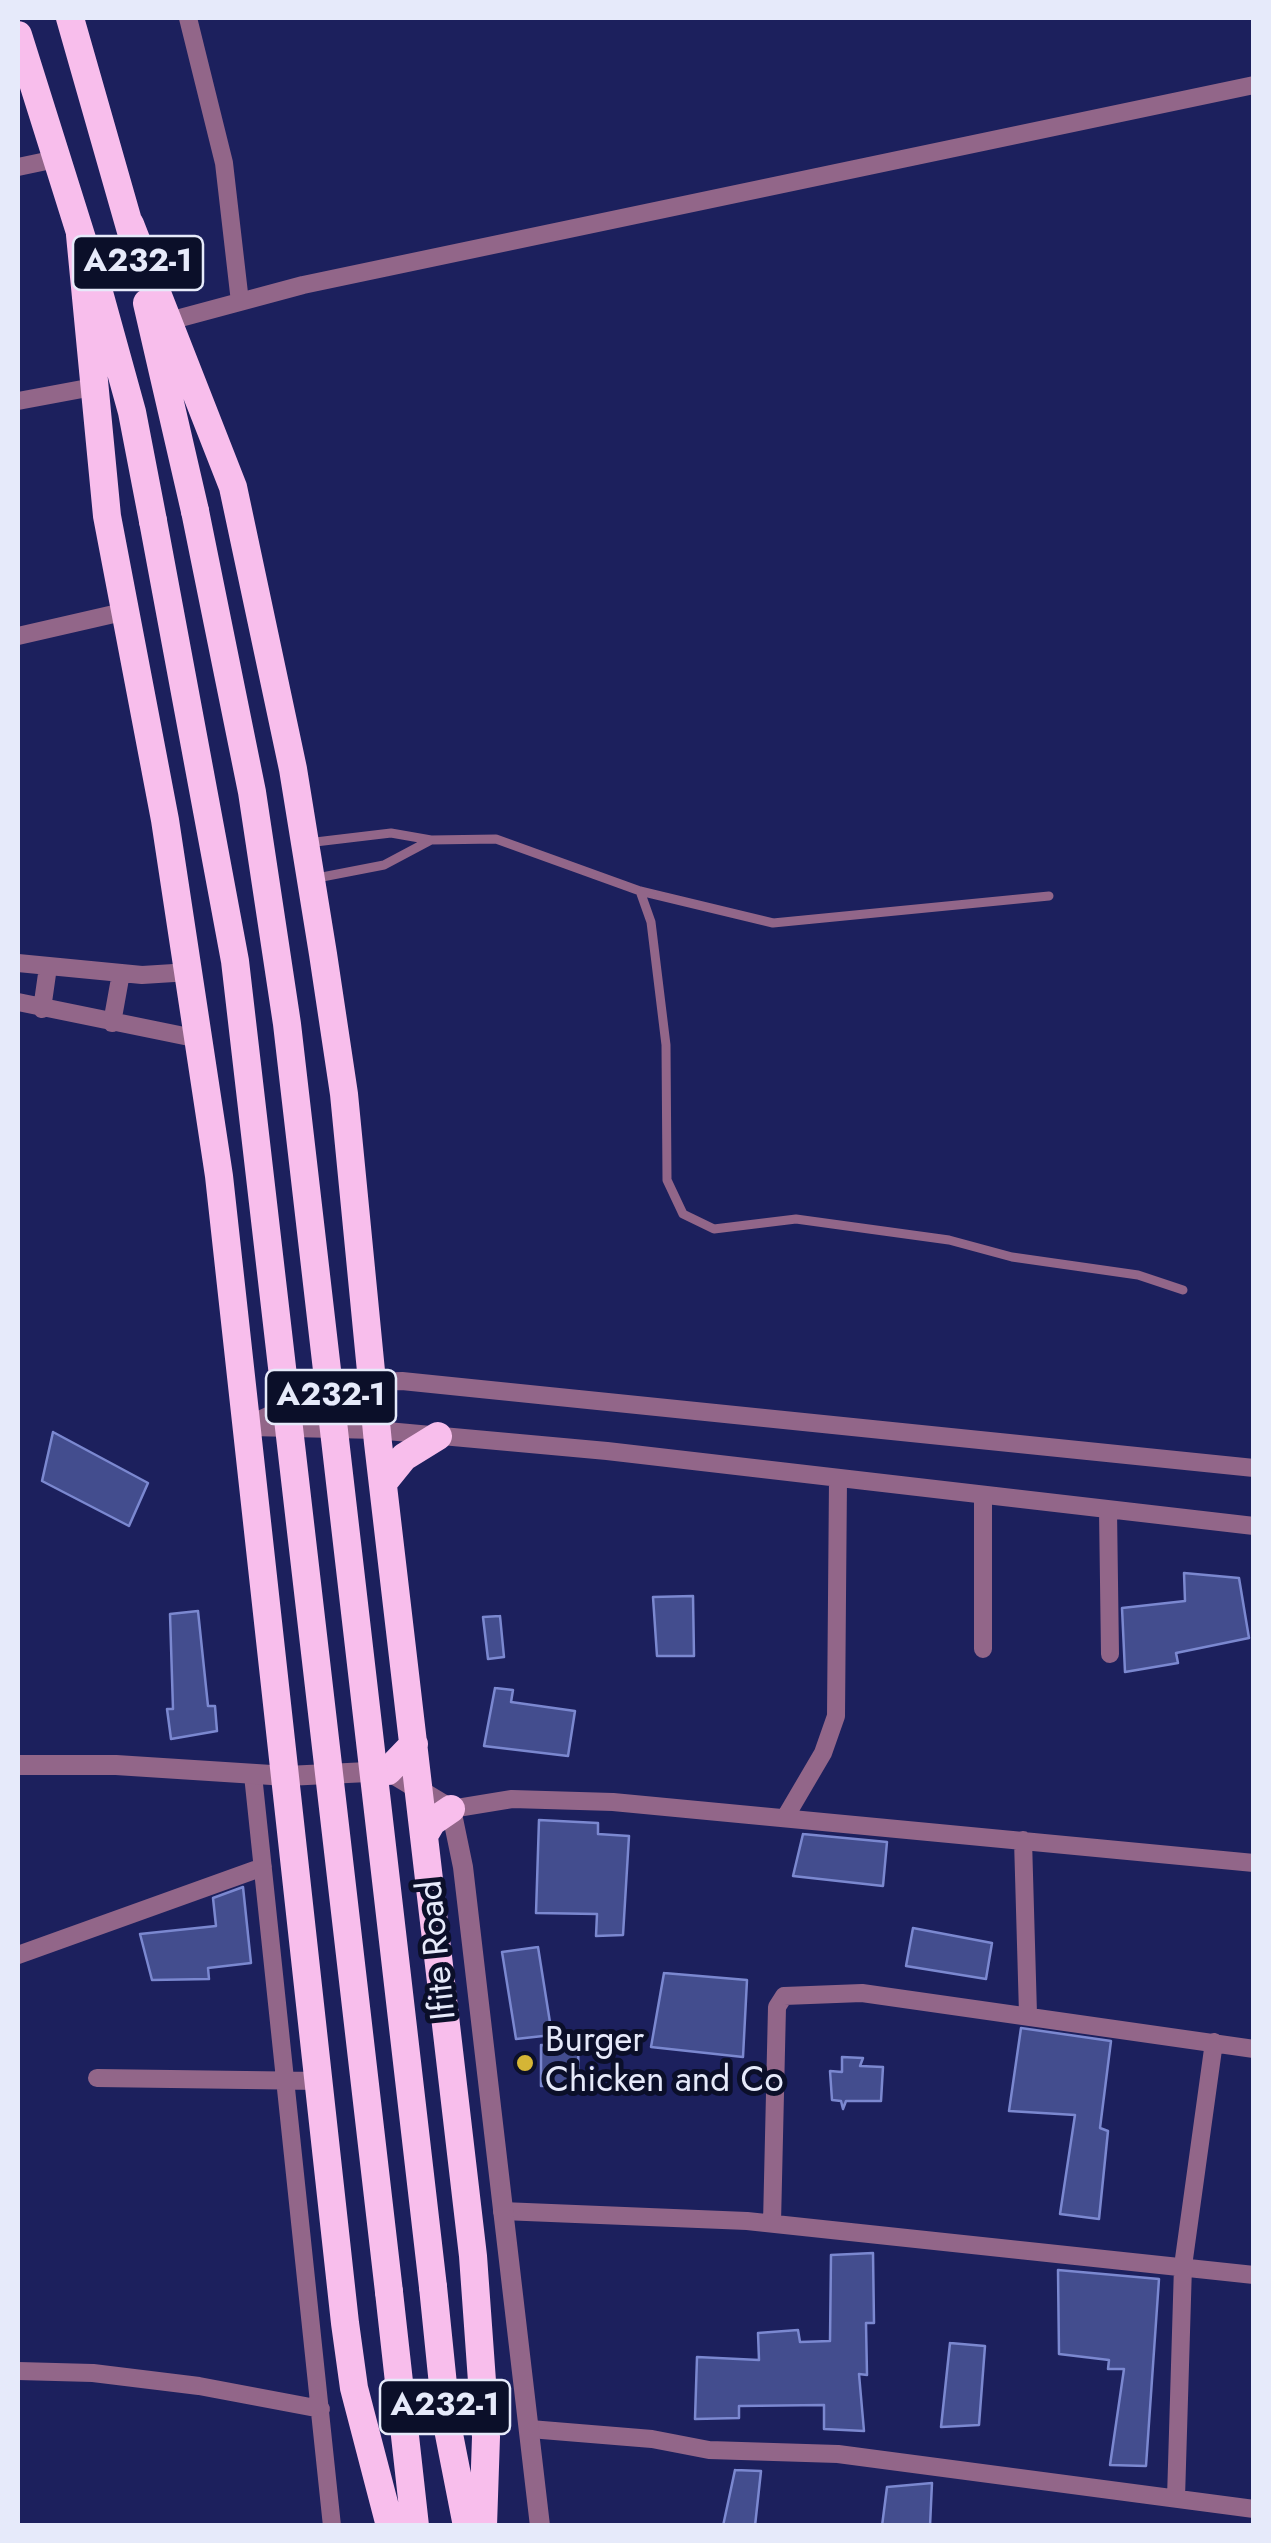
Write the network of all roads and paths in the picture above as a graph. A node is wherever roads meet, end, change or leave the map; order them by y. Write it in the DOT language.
graph roads {
  1 [pos="70,18"];
  2 [pos="188,18"];
  3 [pos="18,34"];
  4 [pos="1254,85"];
  5 [pos="56,158"];
  6 [pos="18,167"];
  7 [pos="130,224"];
  8 [pos="80,235"];
  9 [pos="240,302"];
  10 [pos="169,321"];
  11 [pos="92,387"];
  12 [pos="18,401"];
  13 [pos="127,611"];
  14 [pos="18,636"];
  15 [pos="431,840"];
  16 [pos="305,844"];
  17 [pos="311,879"];
  18 [pos="640,891"];
  19 [pos="1049,896"];
  20 [pos="18,963"];
  21 [pos="48,967"];
  22 [pos="190,972"];
  23 [pos="120,973"];
  24 [pos="18,1002"];
  25 [pos="42,1008"];
  26 [pos="112,1023"];
  27 [pos="199,1040"];
  28 [pos="1183,1290"];
  29 [pos="372,1382"];
  30 [pos="244,1427"];
  31 [pos="376,1430"];
  32 [pos="438,1436"];
  33 [pos="1254,1468"];
  34 [pos="838,1478"];
  35 [pos="382,1483"];
  36 [pos="984,1496"];
  37 [pos="1108,1510"];
  38 [pos="1254,1526"];
  39 [pos="983,1649"];
  40 [pos="1110,1654"];
  41 [pos="414,1744"];
  42 [pos="18,1766"];
  43 [pos="388,1772"];
  44 [pos="253,1775"];
  45 [pos="287,1776"];
  46 [pos="419,1788"];
  47 [pos="451,1809"];
  48 [pos="786,1816"];
  49 [pos="425,1834"];
  50 [pos="1023,1840"];
  51 [pos="1254,1864"];
  52 [pos="262,1867"];
  53 [pos="18,1956"];
  54 [pos="1028,2014"];
  55 [pos="1214,2042"];
  56 [pos="1254,2048"];
  57 [pos="97,2078"];
  58 [pos="286,2081"];
  59 [pos="320,2081"];
  60 [pos="502,2211"];
  61 [pos="772,2223"];
  62 [pos="1183,2266"];
  63 [pos="1254,2275"];
  64 [pos="18,2371"];
  65 [pos="320,2409"];
  66 [pos="530,2429"];
  67 [pos="1176,2498"];
  68 [pos="1254,2509"];
  69 [pos="332,2526"];
  70 [pos="390,2526"];
  71 [pos="414,2526"];
  72 [pos="467,2526"];
  73 [pos="483,2526"];
  74 [pos="540,2526"];
  1 -- 7 [label="highway, A232-1"];
  2 -- 9 [label="street"];
  3 -- 5 [label="highway, A232-1"];
  4 -- 9 [label="street"];
  5 -- 6 [label="street"];
  5 -- 8 [label="highway, A232-1"];
  7 -- 10 [label="highway"];
  7 -- 72 [label="highway, A232-1, bridge"];
  8 -- 11 [label="highway"];
  8 -- 71 [label="highway, A232-1, bridge"];
  9 -- 10 [label="street"];
  10 -- 16 [label="highway"];
  11 -- 12 [label="street"];
  11 -- 13 [label="highway"];
  13 -- 14 [label="street"];
  13 -- 22 [label="highway"];
  15 -- 16 [label="lane"];
  15 -- 17 [label="lane"];
  15 -- 18 [label="lane"];
  16 -- 17 [label="highway"];
  17 -- 29 [label="highway"];
  18 -- 19 [label="lane"];
  18 -- 28 [label="lane"];
  20 -- 21 [label="street"];
  21 -- 23 [label="street"];
  21 -- 25 [label="street"];
  22 -- 23 [label="street"];
  22 -- 27 [label="highway"];
  23 -- 26 [label="street"];
  24 -- 25 [label="street"];
  25 -- 26 [label="street"];
  26 -- 27 [label="street"];
  27 -- 30 [label="highway"];
  29 -- 30 [label="street"];
  29 -- 31 [label="highway"];
  29 -- 33 [label="street"];
  30 -- 31 [label="street"];
  30 -- 45 [label="highway"];
  31 -- 32 [label="street"];
  31 -- 35 [label="highway"];
  32 -- 34 [label="street"];
  32 -- 35 [label="highway"];
  34 -- 36 [label="street"];
  34 -- 48 [label="street"];
  35 -- 41 [label="highway"];
  36 -- 37 [label="street"];
  36 -- 39 [label="street"];
  37 -- 38 [label="street"];
  37 -- 40 [label="street"];
  41 -- 43 [label="highway"];
  41 -- 46 [label="highway"];
  42 -- 44 [label="street"];
  43 -- 45 [label="street"];
  43 -- 46 [label="street"];
  44 -- 45 [label="street"];
  44 -- 52 [label="street"];
  45 -- 59 [label="highway"];
  46 -- 47 [label="street"];
  46 -- 49 [label="highway"];
  47 -- 48 [label="street"];
  47 -- 49 [label="highway"];
  47 -- 60 [label="street, Ifite Road"];
  48 -- 50 [label="street"];
  49 -- 73 [label="highway"];
  50 -- 51 [label="street"];
  50 -- 54 [label="street"];
  52 -- 53 [label="street"];
  52 -- 58 [label="street"];
  54 -- 55 [label="street"];
  54 -- 61 [label="street"];
  55 -- 56 [label="street"];
  55 -- 62 [label="street"];
  57 -- 58 [label="street"];
  58 -- 59 [label="street"];
  58 -- 65 [label="street"];
  59 -- 70 [label="highway"];
  60 -- 61 [label="street"];
  60 -- 66 [label="street, Ifite Road"];
  61 -- 62 [label="street"];
  62 -- 63 [label="street"];
  62 -- 67 [label="street"];
  64 -- 65 [label="street"];
  65 -- 69 [label="street"];
  66 -- 67 [label="street"];
  66 -- 74 [label="street, Ifite Road"];
  67 -- 68 [label="street"];
}
